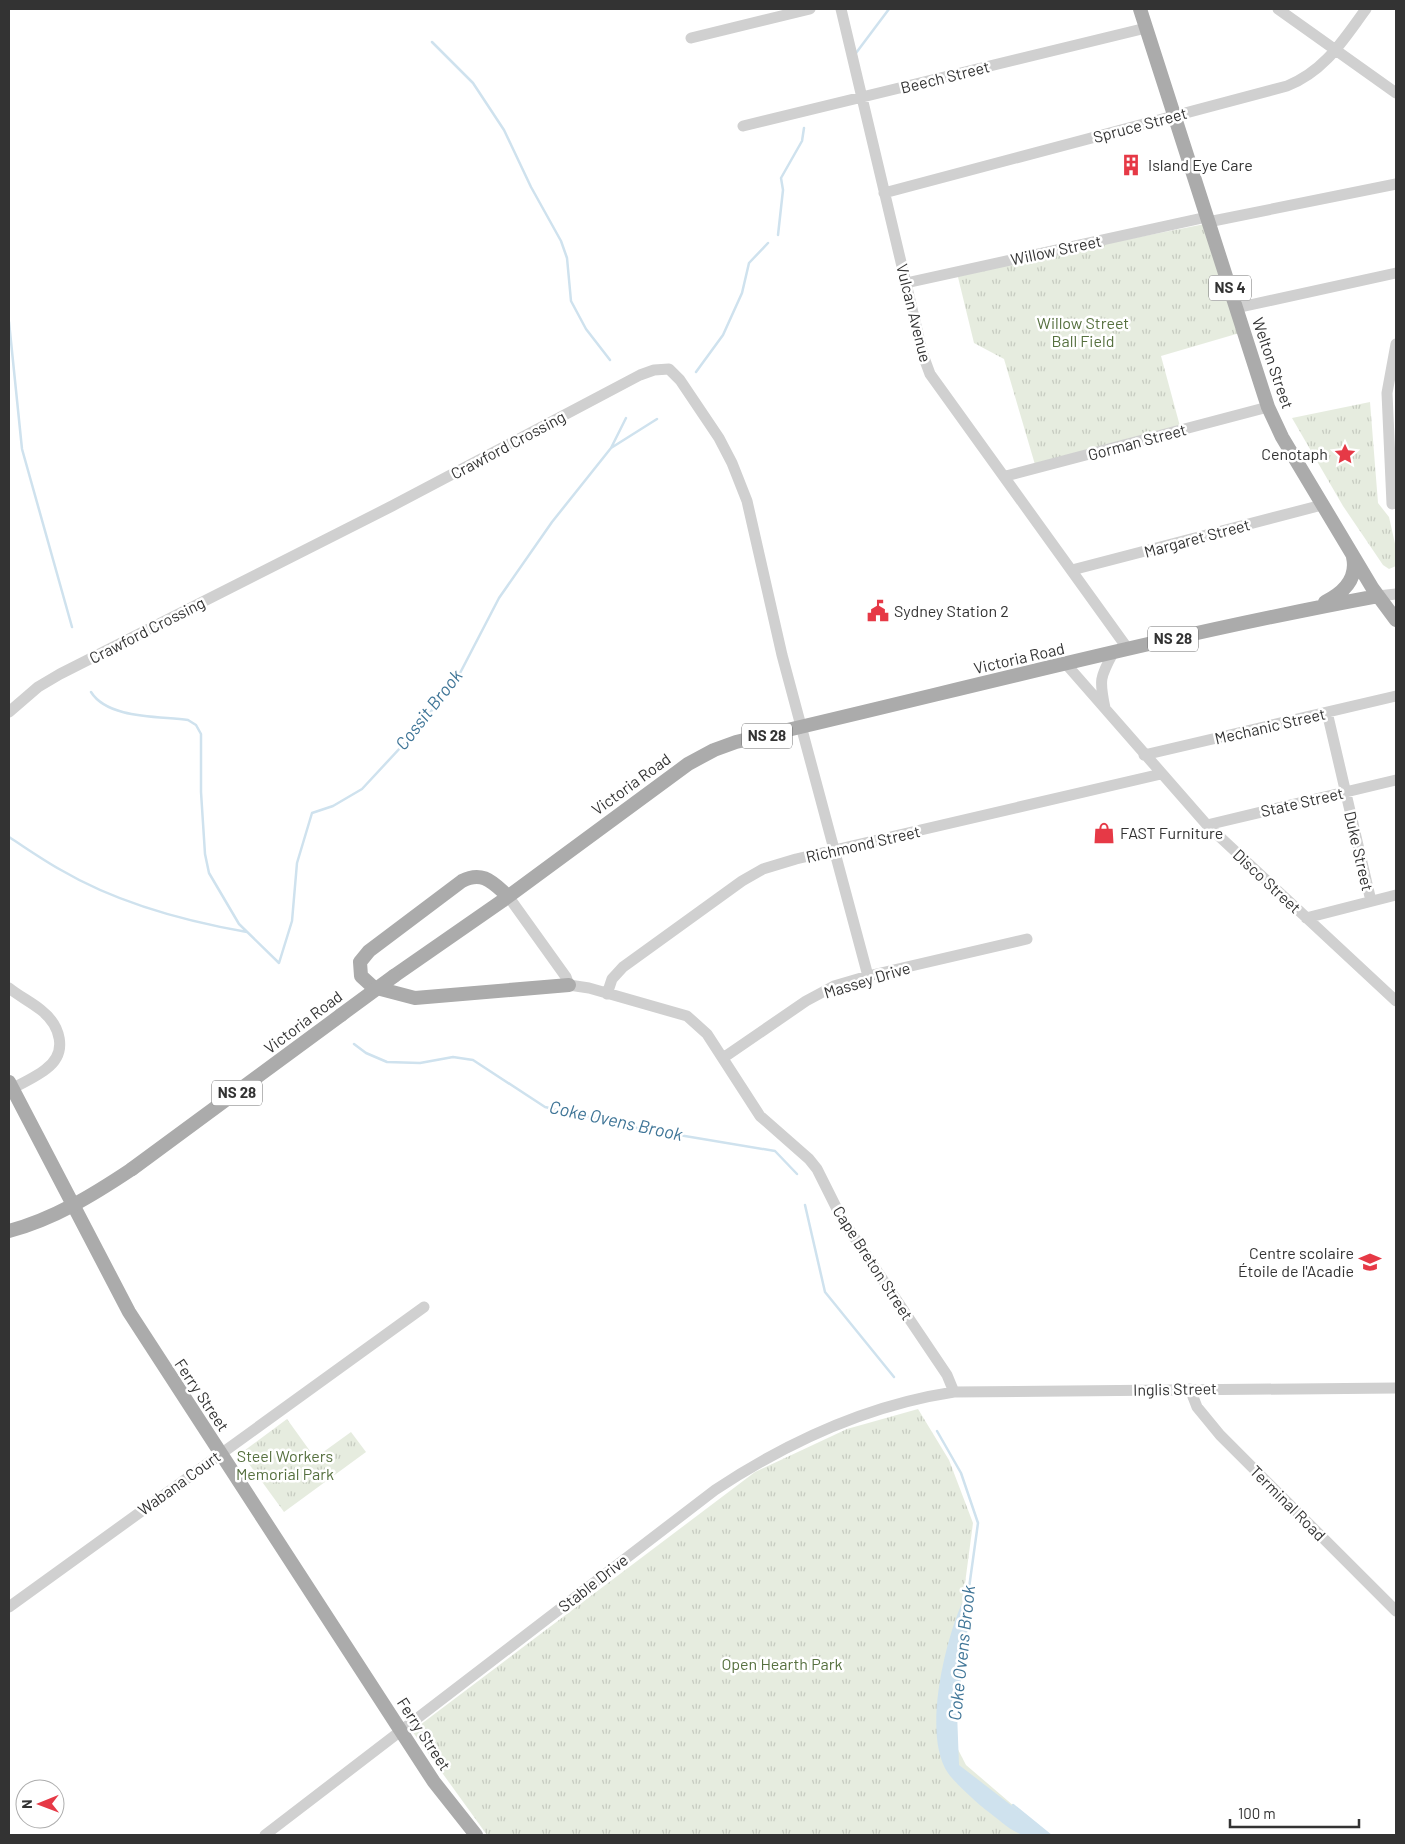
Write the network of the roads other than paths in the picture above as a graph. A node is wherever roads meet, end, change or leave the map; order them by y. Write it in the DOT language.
graph roads {
  1 [pos="810,9"];
  2 [pos="840,9"];
  3 [pos="1140,9"];
  4 [pos="1278,9"];
  5 [pos="1366,9"];
  6 [pos="1146,28"];
  7 [pos="691,38"];
  8 [pos="1336,50"];
  9 [pos="1396,93"];
  10 [pos="862,97"];
  11 [pos="1176,116"];
  12 [pos="743,126"];
  13 [pos="1396,184"];
  14 [pos="884,193"];
  15 [pos="1208,220"];
  16 [pos="1396,273"];
  17 [pos="906,283"];
  18 [pos="1236,308"];
  19 [pos="1396,344"];
  20 [pos="1392,392"];
  21 [pos="1268,407"];
  22 [pos="1006,476"];
  23 [pos="1394,503"];
  24 [pos="1322,505"];
  25 [pos="1352,553"];
  26 [pos="1072,570"];
  27 [pos="1396,594"];
  28 [pos="1378,596"];
  29 [pos="1313,608"];
  30 [pos="1396,620"];
  31 [pos="1128,649"];
  32 [pos="1113,653"];
  33 [pos="1066,664"];
  34 [pos="1396,696"];
  35 [pos="1106,709"];
  36 [pos="9,712"];
  37 [pos="1327,712"];
  38 [pos="802,728"];
  39 [pos="1144,755"];
  40 [pos="1161,774"];
  41 [pos="1396,780"];
  42 [pos="1345,792"];
  43 [pos="1207,825"];
  44 [pos="834,851"];
  45 [pos="1396,895"];
  46 [pos="508,896"];
  47 [pos="1371,901"];
  48 [pos="1306,918"];
  49 [pos="1027,940"];
  50 [pos="868,976"];
  51 [pos="569,985"];
  52 [pos="9,988"];
  53 [pos="607,994"];
  54 [pos="1396,1001"];
  55 [pos="724,1058"];
  56 [pos="10,1087"];
  57 [pos="9,1231"];
  58 [pos="424,1307"];
  59 [pos="1190,1388"];
  60 [pos="1396,1388"];
  61 [pos="954,1392"];
  62 [pos="220,1453"];
  63 [pos="9,1607"];
  64 [pos="1396,1611"];
  65 [pos="400,1731"];
  66 [pos="265,1835"];
  67 [pos="476,1835"];
  1 -- 7 [label="street"];
  2 -- 10 [label="street, Vulcan Avenue"];
  3 -- 6 [label="main road, Welton Street / NS 4"];
  4 -- 8 [label="street"];
  5 -- 8 [label="street, Spruce Street"];
  6 -- 10 [label="street, Beech Street"];
  6 -- 11 [label="main road, Welton Street / NS 4"];
  8 -- 9 [label="street"];
  8 -- 11 [label="street, Spruce Street"];
  10 -- 12 [label="street, Beech Street"];
  10 -- 14 [label="street, Vulcan Avenue"];
  11 -- 14 [label="street, Spruce Street"];
  11 -- 15 [label="main road, Welton Street / NS 4"];
  13 -- 15 [label="street, Willow Street"];
  14 -- 17 [label="street, Vulcan Avenue"];
  15 -- 17 [label="street, Willow Street"];
  15 -- 18 [label="main road, Welton Street / NS 4"];
  16 -- 18 [label="street"];
  17 -- 22 [label="street, Vulcan Avenue"];
  18 -- 21 [label="main road, Welton Street / NS 4"];
  19 -- 20 [label="street"];
  20 -- 23 [label="street"];
  21 -- 22 [label="street, Gorman Street"];
  21 -- 24 [label="main road, Welton Street / NS 4"];
  22 -- 26 [label="street, Vulcan Avenue"];
  24 -- 25 [label="main road, Welton Street / NS 4"];
  24 -- 26 [label="street, Margaret Street"];
  25 -- 28 [label="main road, Welton Street / NS 4"];
  25 -- 29 [label="main road"];
  26 -- 31 [label="street, Vulcan Avenue"];
  27 -- 28 [label="street"];
  28 -- 29 [label="main road, Victoria Road / NS 28"];
  28 -- 30 [label="main road, NS 4"];
  29 -- 31 [label="main road, Victoria Road / NS 28"];
  31 -- 32 [label="main road, Victoria Road / NS 28"];
  32 -- 33 [label="main road, Victoria Road / NS 28"];
  32 -- 35 [label="street"];
  33 -- 35 [label="street, Disco Street"];
  33 -- 38 [label="main road, Victoria Road / NS 28"];
  34 -- 37 [label="street, Mechanic Street"];
  35 -- 39 [label="street, Disco Street"];
  36 -- 38 [label="street, Crawford Crossing"];
  37 -- 39 [label="street, Mechanic Street"];
  37 -- 42 [label="street, Duke Street"];
  38 -- 44 [label="street"];
  38 -- 46 [label="main road, Victoria Road / NS 28"];
  39 -- 40 [label="street, Disco Street"];
  40 -- 43 [label="street, Disco Street"];
  40 -- 44 [label="street, Richmond Street"];
  41 -- 42 [label="street, State Street"];
  42 -- 43 [label="street, State Street"];
  42 -- 47 [label="street, Duke Street"];
  43 -- 48 [label="street, Disco Street"];
  44 -- 50 [label="street"];
  44 -- 53 [label="street, Richmond Street"];
  45 -- 47 [label="street"];
  46 -- 51 [label="street"];
  46 -- 51 [label="main road"];
  46 -- 57 [label="main road, Victoria Road / NS 28, bridge"];
  47 -- 48 [label="street"];
  48 -- 54 [label="street, Disco Street"];
  49 -- 50 [label="street, Massey Drive"];
  50 -- 55 [label="street, Massey Drive"];
  51 -- 53 [label="street, Cape Breton Street"];
  52 -- 56 [label="street"];
  53 -- 55 [label="street, Cape Breton Street"];
  55 -- 61 [label="street, Cape Breton Street"];
  56 -- 62 [label="main road, Ferry Street"];
  58 -- 62 [label="street, Wabana Court"];
  59 -- 60 [label="street, Inglis Street"];
  59 -- 61 [label="street, Inglis Street"];
  59 -- 64 [label="street, Terminal Road"];
  61 -- 65 [label="street, Stable Drive"];
  62 -- 63 [label="street, Wabana Court"];
  62 -- 65 [label="main road, Ferry Street"];
  65 -- 66 [label="street, Stable Drive"];
  65 -- 67 [label="main road, Ferry Street"];
}
